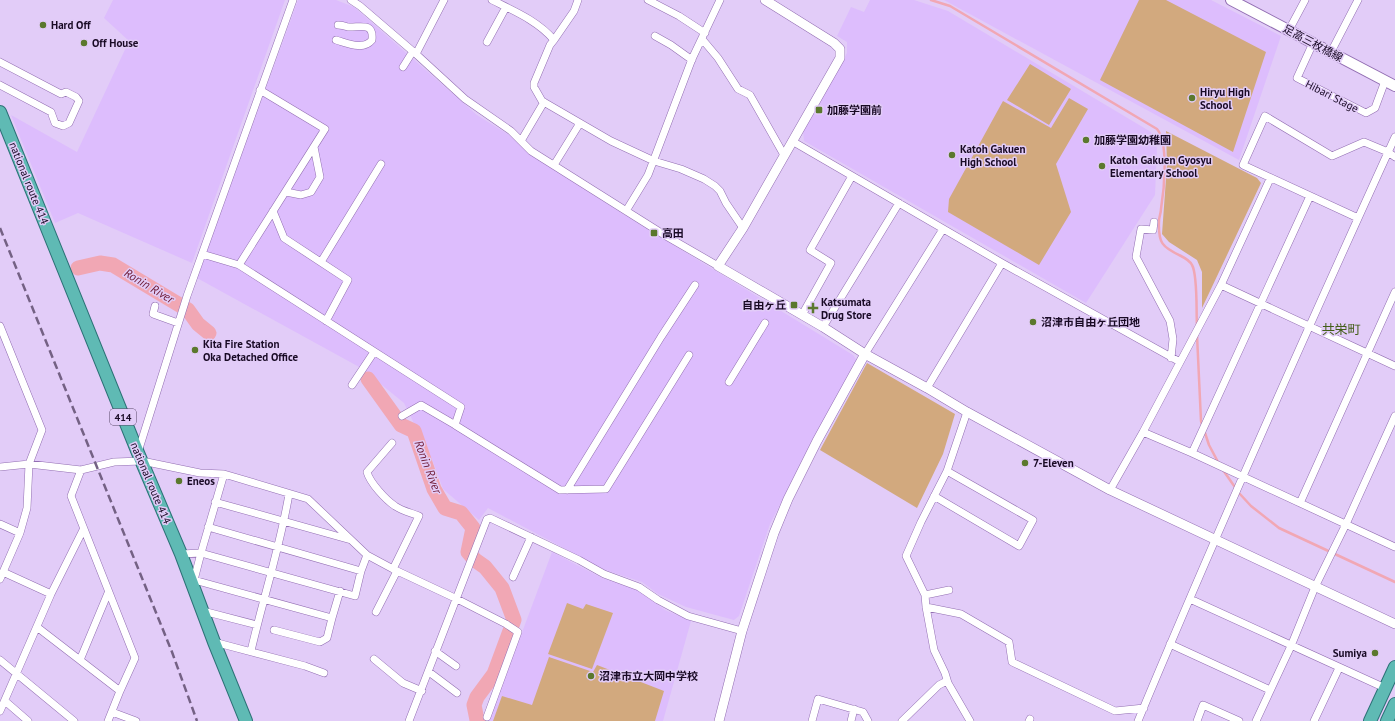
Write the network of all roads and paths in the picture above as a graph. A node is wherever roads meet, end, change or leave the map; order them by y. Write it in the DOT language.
graph roads {
  1 [pos="293,0"];
  2 [pos="351,0"];
  3 [pos="444,0"];
  4 [pos="492,0"];
  5 [pos="578,0"];
  6 [pos="648,0"];
  7 [pos="720,0"];
  8 [pos="765,0"];
  9 [pos="1231,0"];
  10 [pos="1305,0"];
  11 [pos="1358,0"];
  12 [pos="506,7"];
  13 [pos="338,25"];
  14 [pos="1290,30"];
  15 [pos="655,36"];
  16 [pos="703,36"];
  17 [pos="336,40"];
  18 [pos="554,40"];
  19 [pos="487,42"];
  20 [pos="1313,43"];
  21 [pos="1331,52"];
  22 [pos="415,53"];
  23 [pos="692,60"];
  24 [pos="0,62"];
  25 [pos="403,67"];
  26 [pos="1385,81"];
  27 [pos="0,85"];
  28 [pos="1395,86"];
  29 [pos="260,90"];
  30 [pos="544,102"];
  31 [pos="0,112"];
  32 [pos="580,123"];
  33 [pos="1395,137"];
  34 [pos="521,141"];
  35 [pos="792,141"];
  36 [pos="314,147"];
  37 [pos="1388,152"];
  38 [pos="784,155"];
  39 [pos="1395,157"];
  40 [pos="654,161"];
  41 [pos="381,164"];
  42 [pos="554,165"];
  43 [pos="852,176"];
  44 [pos="1270,179"];
  45 [pos="286,192"];
  46 [pos="1310,196"];
  47 [pos="898,203"];
  48 [pos="273,211"];
  49 [pos="626,211"];
  50 [pos="1358,218"];
  51 [pos="1154,222"];
  52 [pos="743,228"];
  53 [pos="942,228"];
  54 [pos="202,254"];
  55 [pos="321,262"];
  56 [pos="1002,263"];
  57 [pos="239,265"];
  58 [pos="718,266"];
  59 [pos="695,285"];
  60 [pos="1221,285"];
  61 [pos="1395,292"];
  62 [pos="1261,304"];
  63 [pos="155,306"];
  64 [pos="802,315"];
  65 [pos="326,321"];
  66 [pos="178,323"];
  67 [pos="765,323"];
  68 [pos="0,326"];
  69 [pos="1308,326"];
  70 [pos="823,327"];
  71 [pos="374,352"];
  72 [pos="1367,353"];
  73 [pos="865,354"];
  74 [pos="689,355"];
  75 [pos="1171,358"];
  76 [pos="1180,362"];
  77 [pos="1395,366"];
  78 [pos="728,382"];
  79 [pos="352,385"];
  80 [pos="927,388"];
  81 [pos="967,412"];
  82 [pos="402,416"];
  83 [pos="1395,416"];
  84 [pos="457,426"];
  85 [pos="1143,432"];
  86 [pos="392,444"];
  87 [pos="1192,453"];
  88 [pos="140,457"];
  89 [pos="29,464"];
  90 [pos="0,467"];
  91 [pos="81,470"];
  92 [pos="946,471"];
  93 [pos="224,474"];
  94 [pos="1242,476"];
  95 [pos="567,490"];
  96 [pos="1110,490"];
  97 [pos="289,494"];
  98 [pos="934,496"];
  99 [pos="215,502"];
  100 [pos="1300,503"];
  101 [pos="284,521"];
  102 [pos="0,524"];
  103 [pos="1346,524"];
  104 [pos="208,527"];
  105 [pos="83,530"];
  106 [pos="20,533"];
  107 [pos="531,537"];
  108 [pos="1216,539"];
  109 [pos="353,540"];
  110 [pos="1395,546"];
  111 [pos="277,547"];
  112 [pos="201,553"];
  113 [pos="181,554"];
  114 [pos="367,555"];
  115 [pos="395,570"];
  116 [pos="360,571"];
  117 [pos="271,572"];
  118 [pos="2,575"];
  119 [pos="513,577"];
  120 [pos="193,580"];
  121 [pos="1315,587"];
  122 [pos="949,590"];
  123 [pos="340,591"];
  124 [pos="108,593"];
  125 [pos="51,594"];
  126 [pos="925,595"];
  127 [pos="264,599"];
  128 [pos="457,599"];
  129 [pos="1190,599"];
  130 [pos="926,607"];
  131 [pos="203,610"];
  132 [pos="376,612"];
  133 [pos="332,618"];
  134 [pos="1395,624"];
  135 [pos="257,625"];
  136 [pos="37,627"];
  137 [pos="274,630"];
  138 [pos="742,631"];
  139 [pos="214,642"];
  140 [pos="1170,644"];
  141 [pos="1291,646"];
  142 [pos="251,651"];
  143 [pos="436,651"];
  144 [pos="374,659"];
  145 [pos="0,660"];
  146 [pos="80,660"];
  147 [pos="456,666"];
  148 [pos="1395,667"];
  149 [pos="1339,668"];
  150 [pos="429,672"];
  151 [pos="16,673"];
  152 [pos="324,673"];
  153 [pos="947,681"];
  154 [pos="1385,688"];
  155 [pos="1270,690"];
  156 [pos="422,691"];
  157 [pos="120,692"];
  158 [pos="457,693"];
  159 [pos="5,701"];
  160 [pos="1395,704"];
  161 [pos="1144,708"];
  162 [pos="854,709"];
  163 [pos="0,710"];
  164 [pos="112,712"];
  165 [pos="488,717"];
  166 [pos="28,721"];
  167 [pos="74,721"];
  168 [pos="108,721"];
  169 [pos="136,721"];
  170 [pos="246,721"];
  171 [pos="409,721"];
  172 [pos="719,721"];
  173 [pos="812,721"];
  174 [pos="851,721"];
  175 [pos="868,721"];
  176 [pos="902,721"];
  177 [pos="970,721"];
  178 [pos="1138,721"];
  179 [pos="1196,721"];
  180 [pos="1239,721"];
  181 [pos="1256,721"];
  182 [pos="1314,721"];
  183 [pos="1370,721"];
  184 [pos="1387,721"];
  1 -- 29 [label="street"];
  2 -- 22 [label="street"];
  3 -- 22 [label="street"];
  4 -- 12 [label="street"];
  5 -- 18 [label="street"];
  6 -- 16 [label="street"];
  7 -- 16 [label="street"];
  8 -- 35 [label="street"];
  9 -- 14 [label="main road, 足高三枚橋線"];
  10 -- 14 [label="street"];
  11 -- 21 [label="street"];
  12 -- 18 [label="street"];
  12 -- 19 [label="street"];
  13 -- 17 [label="street"];
  14 -- 20 [label="main road, 足高三枚橋線"];
  15 -- 23 [label="street"];
  16 -- 23 [label="street"];
  16 -- 38 [label="street"];
  18 -- 30 [label="street"];
  20 -- 21 [label="main road, 足高三枚橋線"];
  20 -- 26 [label="street, Hibari Stage"];
  21 -- 26 [label="main road, 足高三枚橋線"];
  22 -- 25 [label="street"];
  22 -- 34 [label="street"];
  23 -- 40 [label="street"];
  24 -- 27 [label="street"];
  26 -- 28 [label="main road, 足高三枚橋線"];
  29 -- 36 [label="street"];
  29 -- 54 [label="street"];
  30 -- 32 [label="street"];
  30 -- 34 [label="street"];
  31 -- 88 [label="highway, national route 414 / 414"];
  32 -- 40 [label="street"];
  32 -- 42 [label="street"];
  33 -- 37 [label="street"];
  34 -- 42 [label="street"];
  35 -- 38 [label="street"];
  35 -- 43 [label="street"];
  36 -- 45 [label="street"];
  36 -- 45 [label="street"];
  37 -- 39 [label="street"];
  37 -- 44 [label="street"];
  37 -- 50 [label="street"];
  38 -- 52 [label="street"];
  40 -- 49 [label="street"];
  40 -- 52 [label="street"];
  41 -- 55 [label="street"];
  42 -- 49 [label="street"];
  43 -- 47 [label="street"];
  43 -- 64 [label="street"];
  44 -- 46 [label="street"];
  44 -- 60 [label="street"];
  45 -- 48 [label="street"];
  46 -- 50 [label="street"];
  46 -- 62 [label="street"];
  47 -- 53 [label="street"];
  47 -- 70 [label="street"];
  48 -- 55 [label="street"];
  48 -- 57 [label="street"];
  49 -- 58 [label="street"];
  50 -- 69 [label="street"];
  51 -- 75 [label="street"];
  52 -- 58 [label="street"];
  53 -- 56 [label="street"];
  53 -- 73 [label="street"];
  54 -- 57 [label="street"];
  54 -- 66 [label="street"];
  55 -- 65 [label="street"];
  56 -- 75 [label="street"];
  56 -- 80 [label="street"];
  57 -- 65 [label="street"];
  58 -- 64 [label="street"];
  59 -- 95 [label="street"];
  60 -- 62 [label="street"];
  60 -- 76 [label="street"];
  61 -- 72 [label="street"];
  62 -- 69 [label="street"];
  62 -- 87 [label="street"];
  63 -- 66 [label="street"];
  64 -- 70 [label="street"];
  65 -- 71 [label="street"];
  66 -- 88 [label="street"];
  67 -- 78 [label="street"];
  68 -- 89 [label="street"];
  69 -- 72 [label="street"];
  69 -- 94 [label="street"];
  70 -- 73 [label="street"];
  71 -- 79 [label="street"];
  71 -- 84 [label="street"];
  72 -- 77 [label="street"];
  72 -- 100 [label="street"];
  73 -- 80 [label="street"];
  73 -- 138 [label="street"];
  74 -- 95 [label="street"];
  75 -- 76 [label="street"];
  76 -- 85 [label="street"];
  80 -- 81 [label="street"];
  81 -- 92 [label="street"];
  81 -- 96 [label="street"];
  82 -- 84 [label="street"];
  83 -- 103 [label="street"];
  84 -- 95 [label="street"];
  85 -- 87 [label="street"];
  85 -- 96 [label="street"];
  86 -- 115 [label="street"];
  87 -- 94 [label="street"];
  88 -- 91 [label="street"];
  88 -- 93 [label="street"];
  88 -- 113 [label="highway, national route 414 / 414"];
  89 -- 90 [label="street"];
  89 -- 91 [label="street"];
  89 -- 106 [label="street"];
  91 -- 105 [label="street"];
  92 -- 98 [label="street"];
  92 -- 98 [label="street"];
  93 -- 97 [label="street"];
  93 -- 99 [label="street"];
  94 -- 100 [label="street"];
  94 -- 108 [label="street"];
  96 -- 108 [label="street"];
  97 -- 101 [label="street"];
  97 -- 109 [label="street"];
  98 -- 126 [label="street"];
  99 -- 101 [label="street"];
  99 -- 104 [label="street"];
  100 -- 103 [label="street"];
  101 -- 109 [label="street"];
  101 -- 111 [label="street"];
  102 -- 106 [label="street"];
  103 -- 110 [label="street"];
  103 -- 121 [label="street"];
  104 -- 111 [label="street"];
  104 -- 112 [label="street"];
  105 -- 124 [label="street"];
  105 -- 125 [label="street"];
  106 -- 118 [label="street"];
  107 -- 119 [label="street"];
  107 -- 128 [label="street"];
  107 -- 138 [label="street"];
  108 -- 121 [label="street"];
  108 -- 129 [label="street"];
  109 -- 114 [label="street"];
  111 -- 116 [label="street"];
  111 -- 117 [label="street"];
  112 -- 113 [label="street"];
  112 -- 117 [label="street"];
  112 -- 120 [label="street"];
  113 -- 120 [label="highway, national route 414 / 414"];
  114 -- 115 [label="street"];
  114 -- 116 [label="street"];
  115 -- 128 [label="street"];
  115 -- 132 [label="street"];
  116 -- 123 [label="street"];
  117 -- 123 [label="street"];
  117 -- 127 [label="street"];
  118 -- 125 [label="street"];
  120 -- 127 [label="street"];
  120 -- 131 [label="highway, national route 414 / 414"];
  121 -- 134 [label="street"];
  121 -- 141 [label="street"];
  122 -- 126 [label="street"];
  123 -- 133 [label="street"];
  124 -- 146 [label="street"];
  124 -- 157 [label="street"];
  125 -- 136 [label="street"];
  126 -- 130 [label="street"];
  127 -- 133 [label="street"];
  127 -- 135 [label="street"];
  128 -- 143 [label="street"];
  128 -- 165 [label="street"];
  129 -- 140 [label="street"];
  129 -- 141 [label="street"];
  130 -- 153 [label="street"];
  130 -- 161 [label="street"];
  131 -- 135 [label="street"];
  131 -- 139 [label="highway, national route 414 / 414"];
  133 -- 137 [label="street"];
  135 -- 142 [label="street"];
  136 -- 146 [label="street"];
  136 -- 151 [label="street"];
  138 -- 172 [label="street"];
  139 -- 142 [label="street"];
  139 -- 170 [label="highway, national route 414 / 414"];
  140 -- 155 [label="street"];
  140 -- 161 [label="street"];
  141 -- 149 [label="street"];
  141 -- 155 [label="street"];
  142 -- 152 [label="street"];
  143 -- 147 [label="street"];
  143 -- 150 [label="street"];
  144 -- 156 [label="street"];
  145 -- 151 [label="street"];
  146 -- 157 [label="street"];
  148 -- 154 [label="highway"];
  149 -- 154 [label="street"];
  149 -- 182 [label="street"];
  150 -- 156 [label="street"];
  150 -- 158 [label="street"];
  151 -- 159 [label="street"];
  151 -- 167 [label="street"];
  153 -- 176 [label="street"];
  153 -- 177 [label="street"];
  154 -- 183 [label="highway"];
  155 -- 181 [label="street"];
  156 -- 171 [label="street"];
  157 -- 164 [label="street"];
  159 -- 163 [label="street"];
  159 -- 166 [label="street"];
  160 -- 184 [label="highway"];
  161 -- 178 [label="street"];
  162 -- 173 [label="street"];
  162 -- 174 [label="street"];
  162 -- 175 [label="street"];
  164 -- 168 [label="street"];
  164 -- 169 [label="street"];
  179 -- 180 [label="street"];
}
